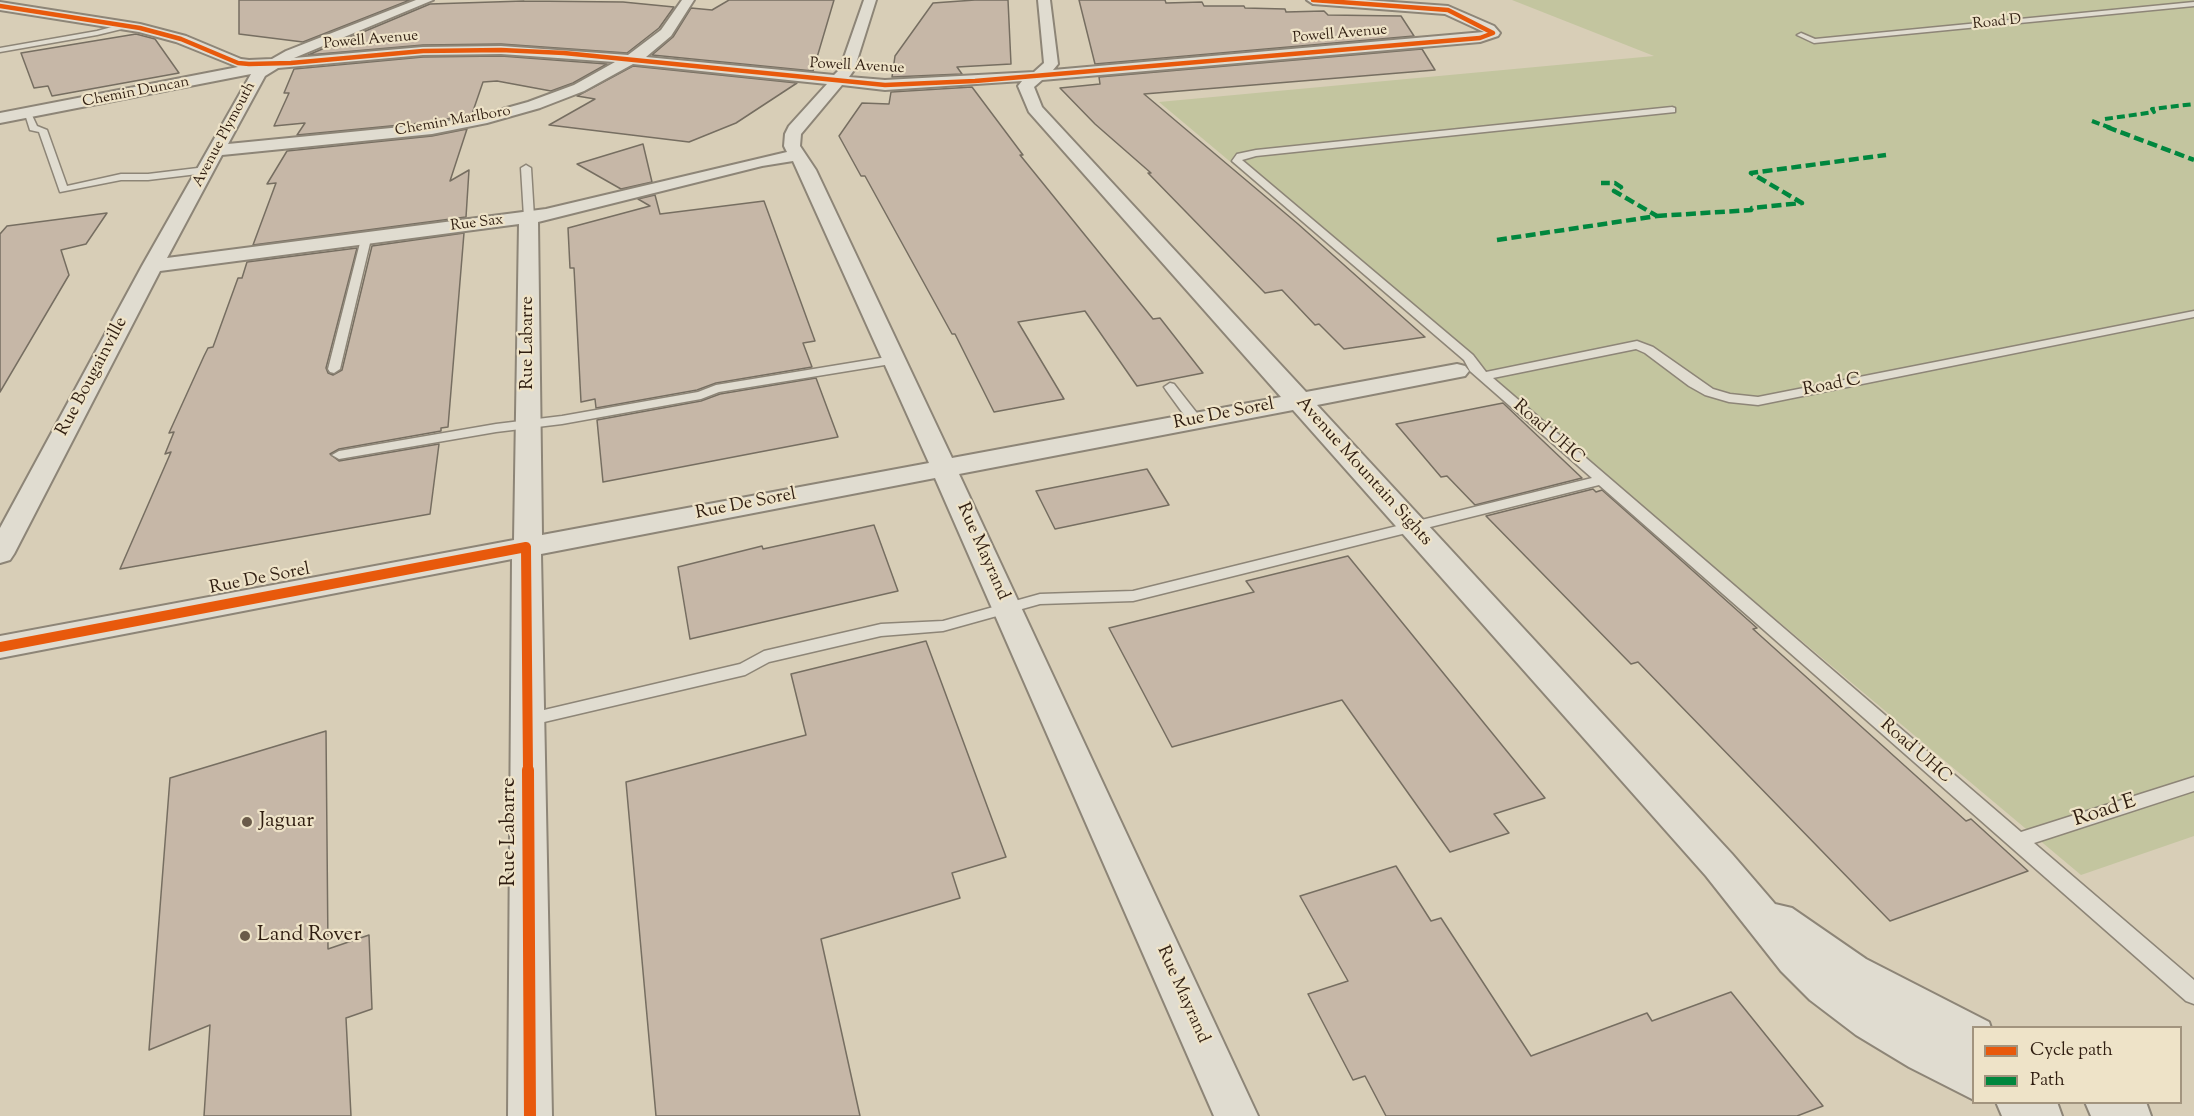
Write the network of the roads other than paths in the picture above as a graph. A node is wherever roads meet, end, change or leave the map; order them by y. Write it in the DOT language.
graph roads {
  1 [pos="427,0"];
  2 [pos="688,0"];
  3 [pos="870,0"];
  4 [pos="1044,0"];
  5 [pos="1313,0"];
  6 [pos="2194,4"];
  7 [pos="1450,5"];
  8 [pos="0,6"];
  9 [pos="127,25"];
  10 [pos="1801,35"];
  11 [pos="1443,42"];
  12 [pos="0,50"];
  13 [pos="631,60"];
  14 [pos="270,64"];
  15 [pos="1036,76"];
  16 [pos="837,82"];
  17 [pos="1672,110"];
  18 [pos="35,112"];
  19 [pos="0,118"];
  20 [pos="43,130"];
  21 [pos="218,150"];
  22 [pos="797,155"];
  23 [pos="526,168"];
  24 [pos="206,170"];
  25 [pos="189,201"];
  26 [pos="529,217"];
  27 [pos="366,239"];
  28 [pos="152,266"];
  29 [pos="2194,314"];
  30 [pos="893,360"];
  31 [pos="334,369"];
  32 [pos="1472,371"];
  33 [pos="1170,387"];
  34 [pos="1300,401"];
  35 [pos="1195,420"];
  36 [pos="529,425"];
  37 [pos="339,455"];
  38 [pos="942,468"];
  39 [pos="1602,480"];
  40 [pos="1413,526"];
  41 [pos="526,547"];
  42 [pos="0,554"];
  43 [pos="1006,608"];
  44 [pos="0,646"];
  45 [pos="527,720"];
  46 [pos="2194,784"];
  47 [pos="2017,841"];
  48 [pos="1749,900"];
  49 [pos="2194,994"];
  50 [pos="1972,1035"];
  51 [pos="1972,1078"];
  52 [pos="2021,1104"];
  53 [pos="2110,1104"];
  54 [pos="530,1116"];
  55 [pos="1236,1116"];
  56 [pos="2040,1116"];
  57 [pos="2129,1116"];
  1 -- 14 [label="street, Avenue Plymouth"];
  2 -- 13 [label="street, Chemin Marlboro"];
  3 -- 16 [label="street, Rue Mayrand"];
  4 -- 15 [label="street, Avenue Mountain Sights"];
  5 -- 7 [label="street"];
  6 -- 10 [label="lane, Road D"];
  7 -- 11 [label="street"];
  7 -- 11 [label="street, Powell Avenue"];
  8 -- 9 [label="street"];
  9 -- 12 [label="lane"];
  9 -- 14 [label="street"];
  11 -- 15 [label="street, Powell Avenue"];
  13 -- 14 [label="street, Powell Avenue"];
  13 -- 16 [label="street, Powell Avenue"];
  13 -- 21 [label="street, Chemin Marlboro"];
  14 -- 18 [label="street, Chemin Duncan"];
  14 -- 21 [label="street, Avenue Plymouth"];
  15 -- 16 [label="street, Powell Avenue"];
  15 -- 34 [label="street, Avenue Mountain Sights"];
  16 -- 22 [label="street, Rue Mayrand"];
  17 -- 32 [label="lane, Road UHC"];
  18 -- 19 [label="street, Chemin Duncan"];
  18 -- 20 [label="lane"];
  18 -- 20 [label="lane"];
  20 -- 24 [label="lane"];
  21 -- 24 [label="street, Avenue Plymouth"];
  22 -- 26 [label="street, Rue Sax"];
  22 -- 30 [label="street, Rue Mayrand"];
  23 -- 26 [label="lane"];
  24 -- 25 [label="street, Avenue Plymouth"];
  25 -- 28 [label="street, Rue Bougainville"];
  26 -- 27 [label="street, Rue Sax"];
  26 -- 36 [label="street, Rue Labarre"];
  27 -- 28 [label="street, Rue Sax"];
  27 -- 31 [label="lane"];
  28 -- 42 [label="street, Rue Bougainville"];
  29 -- 32 [label="lane, Road C"];
  30 -- 36 [label="lane"];
  30 -- 38 [label="street, Rue Mayrand"];
  32 -- 34 [label="street, Rue De Sorel"];
  32 -- 39 [label="lane, Road UHC"];
  33 -- 35 [label="lane"];
  34 -- 35 [label="street, Rue De Sorel"];
  34 -- 40 [label="street, Avenue Mountain Sights"];
  35 -- 38 [label="street, Rue De Sorel"];
  36 -- 37 [label="lane"];
  36 -- 41 [label="street, Rue Labarre"];
  38 -- 41 [label="street, Rue De Sorel"];
  38 -- 43 [label="street, Rue Mayrand"];
  39 -- 40 [label="lane"];
  39 -- 47 [label="lane, Road UHC"];
  40 -- 43 [label="lane"];
  40 -- 48 [label="street, Avenue Mountain Sights"];
  41 -- 44 [label="street, Rue De Sorel"];
  41 -- 45 [label="street, Rue Labarre"];
  43 -- 45 [label="lane"];
  43 -- 55 [label="street, Rue Mayrand"];
  45 -- 54 [label="street, Rue Labarre"];
  46 -- 47 [label="lane, Road E"];
  47 -- 49 [label="lane, Road UHC"];
  48 -- 50 [label="street, Avenue Mountain Sights"];
  48 -- 51 [label="street, Avenue Mountain Sights"];
  52 -- 56 [label="street"];
  53 -- 57 [label="street"];
}
